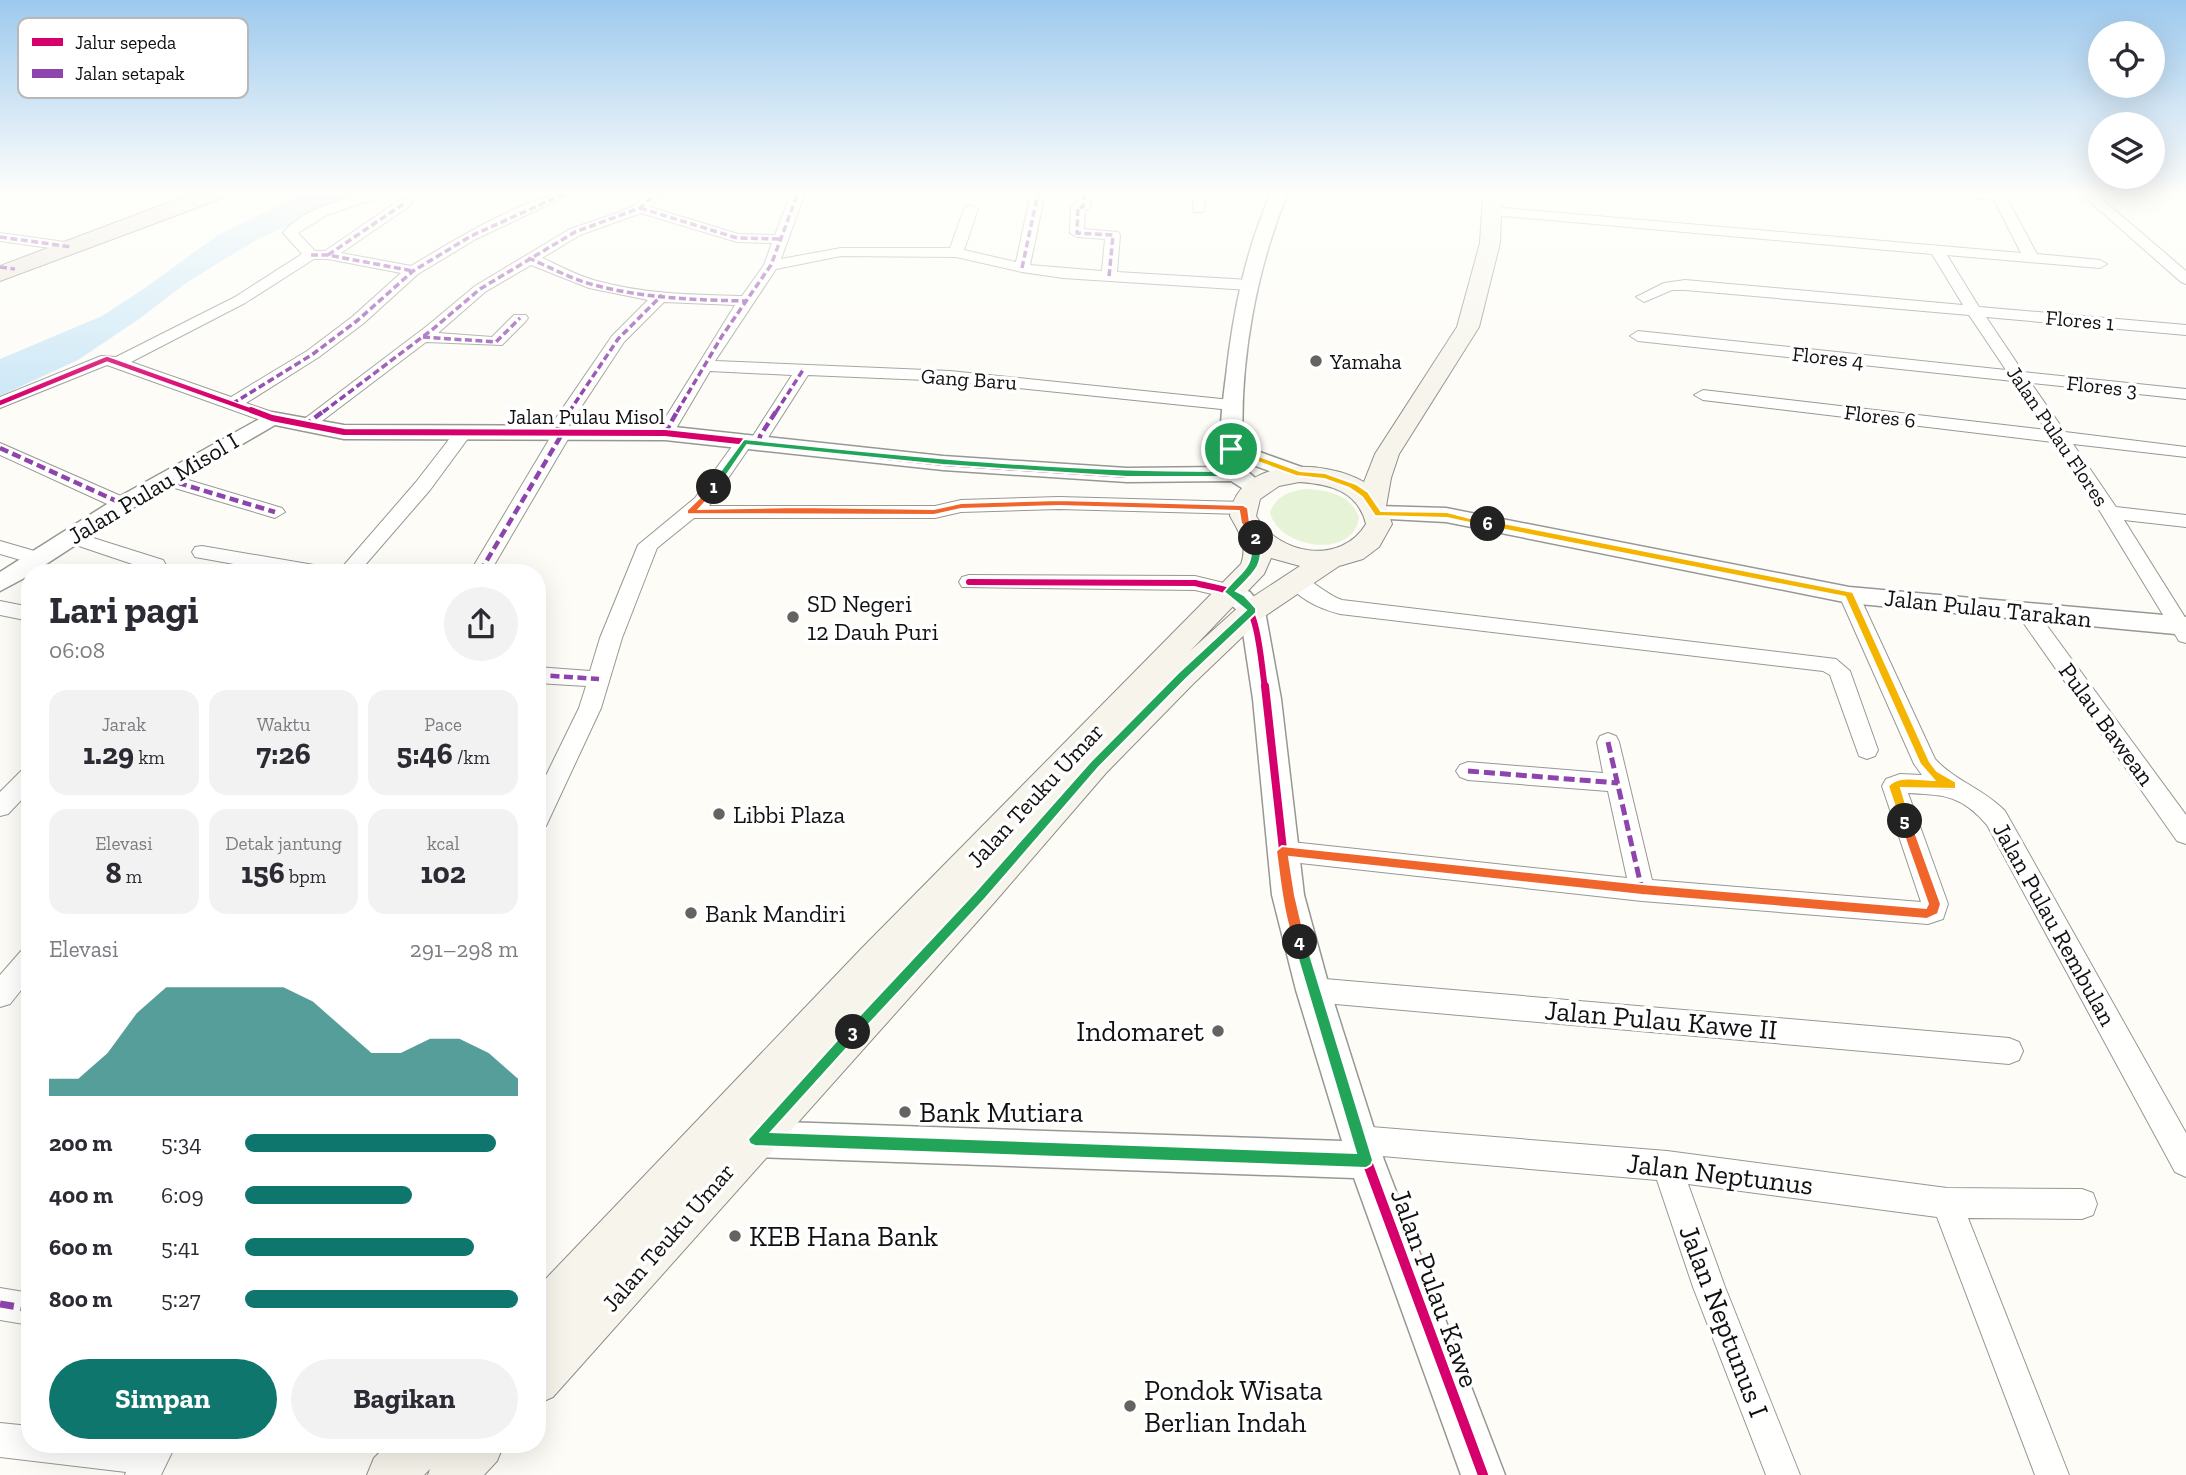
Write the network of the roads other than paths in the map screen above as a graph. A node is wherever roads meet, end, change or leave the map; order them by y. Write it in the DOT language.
graph roads {
  1 [pos="29,262"];
  2 [pos="300,262"];
  3 [pos="364,262"];
  4 [pos="428,262"];
  5 [pos="522,262"];
  6 [pos="537,262"];
  7 [pos="772,262"];
  8 [pos="790,262"];
  9 [pos="994,262"];
  10 [pos="1022,262"];
  11 [pos="1110,262"];
  12 [pos="1257,262"];
  13 [pos="1485,262"];
  14 [pos="1944,262"];
  15 [pos="2079,262"];
  16 [pos="2166,262"];
  17 [pos="2100,264"];
  18 [pos="771,265"];
  19 [pos="1021,268"];
  20 [pos="5,270"];
  21 [pos="413,271"];
  22 [pos="1109,276"];
  23 [pos="2186,279"];
  24 [pos="1250,285"];
  25 [pos="662,295"];
  26 [pos="1644,297"];
  27 [pos="746,301"];
  28 [pos="1974,311"];
  29 [pos="520,318"];
  30 [pos="2186,330"];
  31 [pos="1638,336"];
  32 [pos="423,337"];
  33 [pos="110,361"];
  34 [pos="706,366"];
  35 [pos="803,370"];
  36 [pos="2018,377"];
  37 [pos="2186,394"];
  38 [pos="1703,395"];
  39 [pos="0,403"];
  40 [pos="232,404"];
  41 [pos="1231,404"];
  42 [pos="272,418"];
  43 [pos="304,426"];
  44 [pos="463,433"];
  45 [pos="665,433"];
  46 [pos="558,434"];
  47 [pos="2058,437"];
  48 [pos="752,442"];
  49 [pos="0,448"];
  50 [pos="1231,449"];
  51 [pos="2186,452"];
  52 [pos="1387,454"];
  53 [pos="1299,474"];
  54 [pos="165,479"];
  55 [pos="1338,480"];
  56 [pos="1245,490"];
  57 [pos="123,504"];
  58 [pos="1376,509"];
  59 [pos="690,512"];
  60 [pos="2110,512"];
  61 [pos="275,513"];
  62 [pos="2186,521"];
  63 [pos="71,537"];
  64 [pos="1256,537"];
  65 [pos="0,547"];
  66 [pos="202,552"];
  67 [pos="38,559"];
  68 [pos="1330,559"];
  69 [pos="30,564"];
  70 [pos="153,564"];
  71 [pos="269,564"];
  72 [pos="355,564"];
  73 [pos="485,564"];
  74 [pos="21,570"];
  75 [pos="970,582"];
  76 [pos="1297,582"];
  77 [pos="0,583"];
  78 [pos="1849,595"];
  79 [pos="1240,601"];
  80 [pos="0,608"];
  81 [pos="21,612"];
  82 [pos="2027,613"];
  83 [pos="2183,629"];
  84 [pos="546,676"];
  85 [pos="599,679"];
  86 [pos="1608,742"];
  87 [pos="1867,750"];
  88 [pos="1468,771"];
  89 [pos="1618,783"];
  90 [pos="21,785"];
  91 [pos="1952,786"];
  92 [pos="546,801"];
  93 [pos="0,807"];
  94 [pos="2186,834"];
  95 [pos="1282,851"];
  96 [pos="1642,890"];
  97 [pos="21,970"];
  98 [pos="1313,990"];
  99 [pos="0,995"];
  100 [pos="2009,1051"];
  101 [pos="755,1139"];
  102 [pos="1362,1150"];
  103 [pos="2186,1162"];
  104 [pos="1667,1166"];
  105 [pos="1947,1203"];
  106 [pos="2082,1204"];
  107 [pos="0,1304"];
  108 [pos="21,1308"];
  109 [pos="546,1311"];
  110 [pos="546,1371"];
  111 [pos="0,1440"];
  112 [pos="21,1442"];
  113 [pos="105,1453"];
  114 [pos="412,1453"];
  115 [pos="472,1453"];
  116 [pos="151,1459"];
  117 [pos="391,1475"];
  118 [pos="452,1475"];
  119 [pos="1483,1475"];
  120 [pos="1783,1475"];
  121 [pos="2052,1475"];
  1 -- 20 [label="highway"];
  2 -- 33 [label="street"];
  3 -- 21 [label="street"];
  4 -- 21 [label="street"];
  5 -- 32 [label="street"];
  6 -- 25 [label="street"];
  7 -- 18 [label="street"];
  8 -- 18 [label="street"];
  9 -- 19 [label="street"];
  10 -- 19 [label="street"];
  11 -- 22 [label="street"];
  12 -- 24 [label="street"];
  13 -- 52 [label="main road"];
  14 -- 28 [label="street, Jalan Pulau Flores"];
  15 -- 17 [label="street"];
  16 -- 23 [label="street"];
  18 -- 27 [label="street"];
  19 -- 22 [label="street"];
  21 -- 40 [label="street"];
  22 -- 24 [label="street"];
  24 -- 41 [label="street"];
  25 -- 27 [label="street"];
  25 -- 46 [label="street"];
  26 -- 28 [label="street, Flores 1"];
  27 -- 34 [label="street"];
  28 -- 30 [label="street, Flores 1"];
  28 -- 36 [label="street, Jalan Pulau Flores"];
  29 -- 32 [label="street"];
  31 -- 36 [label="street, Flores 4"];
  32 -- 43 [label="street"];
  33 -- 39 [label="street"];
  33 -- 40 [label="street"];
  34 -- 35 [label="street, Gang Baru"];
  34 -- 45 [label="street"];
  35 -- 41 [label="street, Gang Baru"];
  35 -- 48 [label="street"];
  36 -- 37 [label="street, Flores 3"];
  36 -- 47 [label="street, Jalan Pulau Flores"];
  38 -- 47 [label="street, Flores 6"];
  40 -- 42 [label="street"];
  41 -- 50 [label="street"];
  42 -- 43 [label="street, Jalan Pulau Misol"];
  42 -- 54 [label="street, Jalan Pulau Misol I"];
  43 -- 44 [label="street, Jalan Pulau Misol"];
  44 -- 46 [label="street, Jalan Pulau Misol"];
  44 -- 72 [label="street"];
  45 -- 46 [label="street, Jalan Pulau Misol"];
  45 -- 48 [label="street, Jalan Pulau Misol"];
  46 -- 73 [label="street"];
  47 -- 51 [label="street, Flores 6"];
  47 -- 60 [label="street, Jalan Pulau Flores"];
  48 -- 56 [label="street, Jalan Pulau Misol"];
  48 -- 59 [label="street"];
  49 -- 57 [label="street"];
  50 -- 53 [label="street"];
  50 -- 56 [label="street"];
  52 -- 55 [label="main road"];
  52 -- 58 [label="main road"];
  53 -- 55 [label="main road"];
  53 -- 56 [label="main road"];
  54 -- 57 [label="street, Jalan Pulau Misol I"];
  54 -- 61 [label="street"];
  55 -- 58 [label="main road"];
  56 -- 59 [label="street"];
  56 -- 64 [label="main road"];
  57 -- 63 [label="street, Jalan Pulau Misol I"];
  58 -- 68 [label="main road"];
  58 -- 78 [label="street, Jalan Pulau Tarakan"];
  59 -- 85 [label="street"];
  60 -- 62 [label="street"];
  60 -- 83 [label="street, Jalan Pulau Flores"];
  63 -- 67 [label="street, Jalan Pulau Misol I"];
  63 -- 70 [label="street"];
  64 -- 68 [label="main road"];
  64 -- 79 [label="main road, Jalan Teuku Umar"];
  65 -- 67 [label="street"];
  66 -- 71 [label="street"];
  67 -- 69 [label="street, Jalan Pulau Misol I"];
  68 -- 76 [label="main road, Jalan Teuku Umar"];
  74 -- 77 [label="street, Jalan Pulau Misol I"];
  75 -- 79 [label="street"];
  76 -- 79 [label="main road, Jalan Teuku Umar"];
  76 -- 87 [label="street"];
  78 -- 82 [label="street, Jalan Pulau Tarakan"];
  78 -- 91 [label="street, Jalan Pulau Rembulan"];
  79 -- 95 [label="street, Jalan Pulau Kawe"];
  79 -- 101 [label="main road, Jalan Teuku Umar"];
  79 -- 109 [label="main road, Jalan Teuku Umar"];
  80 -- 81 [label="street"];
  82 -- 83 [label="street, Jalan Pulau Tarakan"];
  82 -- 94 [label="street, Pulau Bawean"];
  84 -- 85 [label="street"];
  85 -- 92 [label="street"];
  86 -- 89 [label="street"];
  88 -- 89 [label="street"];
  89 -- 96 [label="street"];
  90 -- 93 [label="street"];
  91 -- 96 [label="street"];
  91 -- 103 [label="street, Jalan Pulau Rembulan"];
  95 -- 96 [label="street"];
  95 -- 98 [label="street, Jalan Pulau Kawe"];
  97 -- 99 [label="street"];
  98 -- 100 [label="street, Jalan Pulau Kawe II"];
  98 -- 102 [label="street, Jalan Pulau Kawe"];
  101 -- 102 [label="street"];
  101 -- 110 [label="main road, Jalan Teuku Umar"];
  102 -- 104 [label="street, Jalan Neptunus"];
  102 -- 119 [label="street, Jalan Pulau Kawe"];
  104 -- 105 [label="street, Jalan Neptunus"];
  104 -- 120 [label="street, Jalan Neptunus I"];
  105 -- 106 [label="street, Jalan Neptunus"];
  105 -- 121 [label="street"];
  107 -- 108 [label="street"];
  111 -- 112 [label="street"];
  113 -- 116 [label="street"];
  114 -- 117 [label="main road"];
  115 -- 118 [label="main road"];
}
